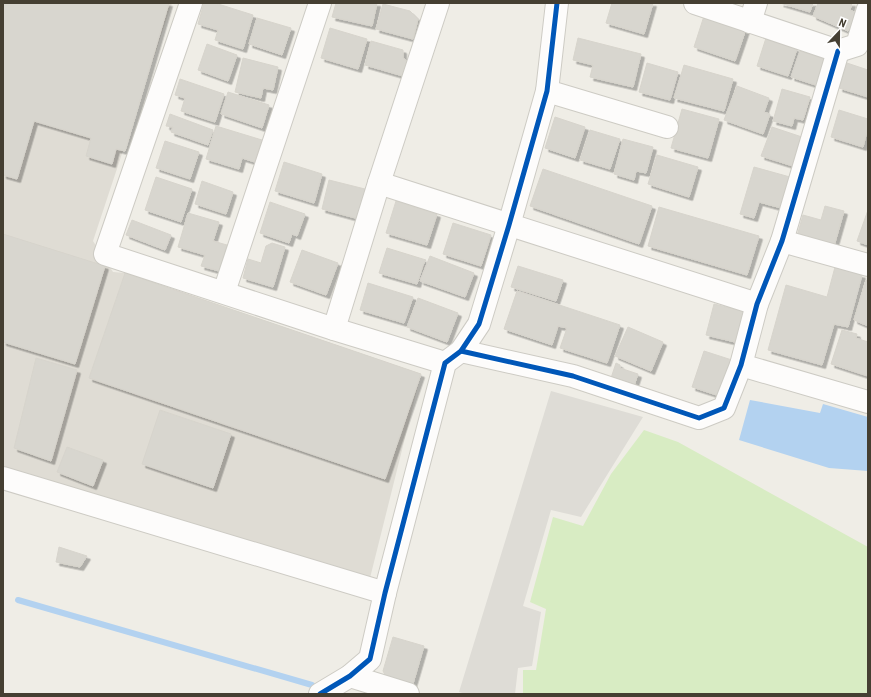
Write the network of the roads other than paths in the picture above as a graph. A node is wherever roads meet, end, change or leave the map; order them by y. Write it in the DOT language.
graph roads {
  1 [pos="191,3"];
  2 [pos="320,3"];
  3 [pos="438,3"];
  4 [pos="557,3"];
  5 [pos="695,3"];
  6 [pos="868,9"];
  7 [pos="753,12"];
  8 [pos="838,52"];
  9 [pos="548,91"];
  10 [pos="667,126"];
  11 [pos="379,183"];
  12 [pos="509,225"];
  13 [pos="782,240"];
  14 [pos="868,265"];
  15 [pos="224,292"];
  16 [pos="757,304"];
  17 [pos="334,329"];
  18 [pos="453,357"];
  19 [pos="741,365"];
  20 [pos="868,402"];
  21 [pos="3,478"];
  22 [pos="385,593"];
  23 [pos="350,676"];
  24 [pos="320,694"];
  25 [pos="408,694"];
  1 -- 15 [label="street"];
  2 -- 15 [label="street"];
  3 -- 11 [label="street"];
  4 -- 9 [label="street"];
  5 -- 7 [label="street"];
  6 -- 8 [label="street"];
  7 -- 8 [label="street"];
  8 -- 13 [label="street"];
  9 -- 10 [label="street"];
  9 -- 12 [label="street"];
  11 -- 12 [label="street"];
  11 -- 17 [label="street"];
  12 -- 16 [label="street"];
  12 -- 18 [label="street"];
  13 -- 14 [label="street"];
  13 -- 16 [label="street"];
  15 -- 17 [label="street"];
  16 -- 19 [label="street"];
  17 -- 18 [label="street"];
  18 -- 19 [label="street"];
  18 -- 22 [label="street"];
  19 -- 20 [label="street"];
  21 -- 22 [label="street"];
  22 -- 23 [label="street"];
  23 -- 24 [label="street"];
  23 -- 25 [label="street"];
}
